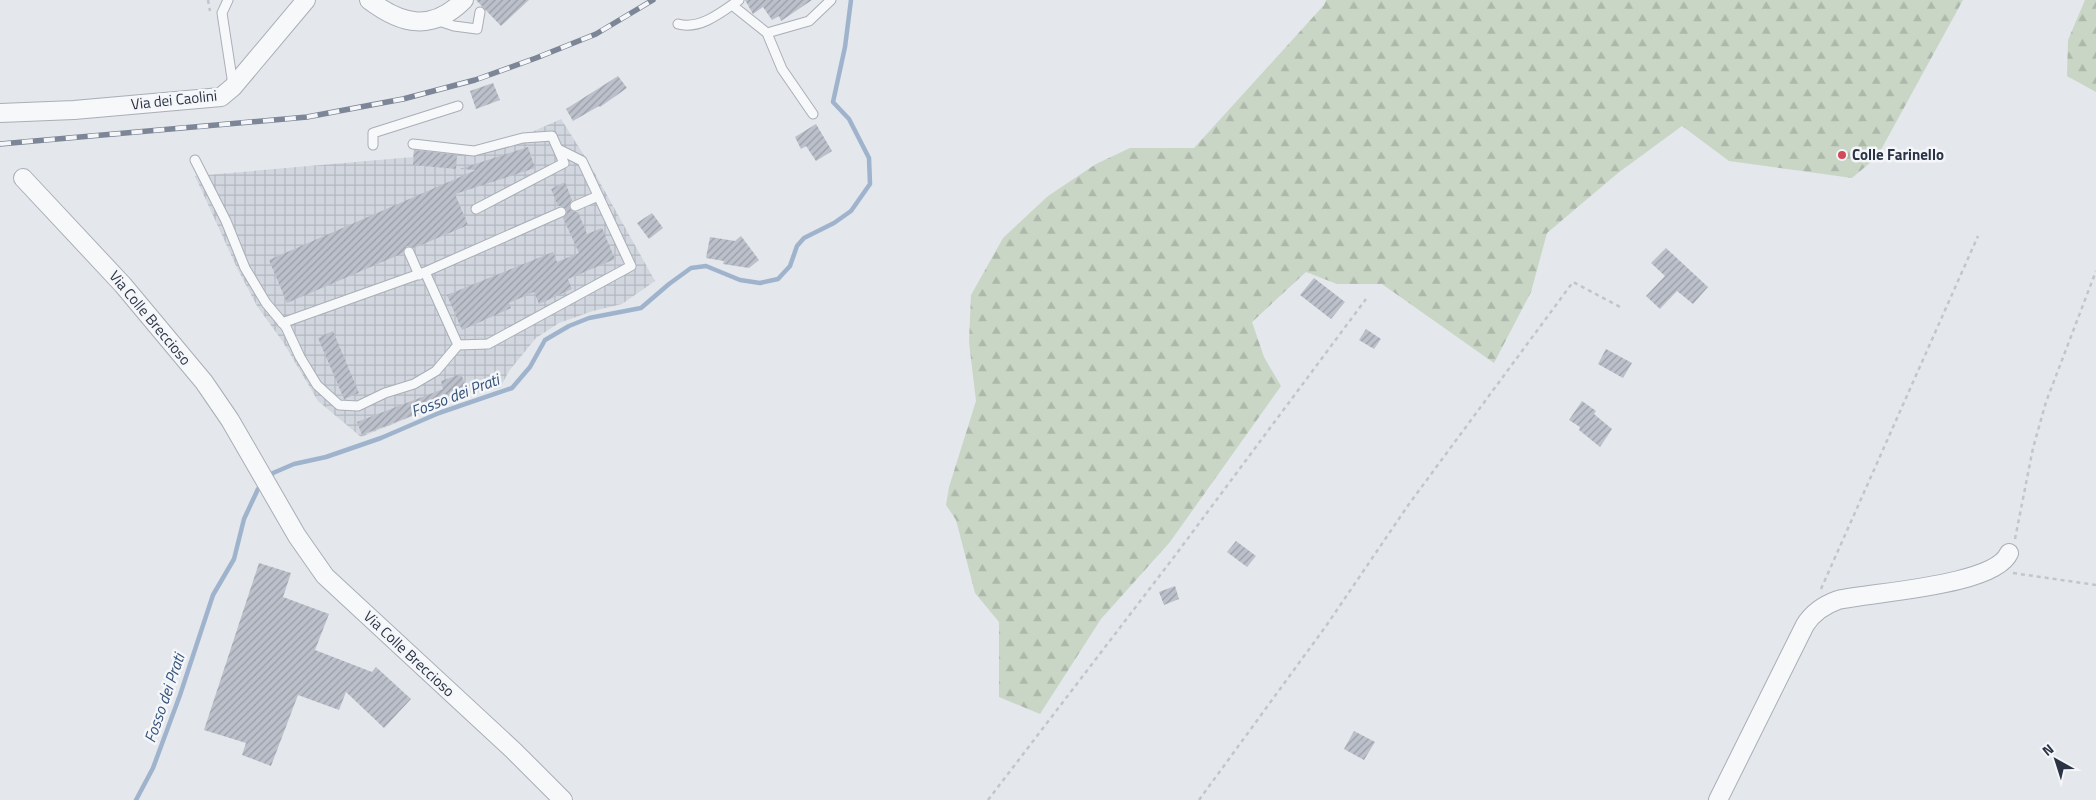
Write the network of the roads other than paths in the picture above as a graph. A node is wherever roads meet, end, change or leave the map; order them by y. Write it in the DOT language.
graph roads {
  1 [pos="228,0"];
  2 [pos="306,0"];
  3 [pos="369,0"];
  4 [pos="464,0"];
  5 [pos="831,0"];
  6 [pos="735,3"];
  7 [pos="480,12"];
  8 [pos="436,20"];
  9 [pos="678,24"];
  10 [pos="767,33"];
  11 [pos="234,87"];
  12 [pos="458,106"];
  13 [pos="0,113"];
  14 [pos="813,114"];
  15 [pos="413,144"];
  16 [pos="373,145"];
  17 [pos="558,150"];
  18 [pos="195,160"];
  19 [pos="23,178"];
  20 [pos="598,196"];
  21 [pos="575,206"];
  22 [pos="476,209"];
  23 [pos="561,212"];
  24 [pos="409,252"];
  25 [pos="422,274"];
  26 [pos="282,323"];
  27 [pos="458,345"];
  28 [pos="2009,553"];
  29 [pos="563,800"];
  30 [pos="1718,800"];
  1 -- 11 [label="lane"];
  2 -- 11 [label="street, Via dei Caolini"];
  3 -- 8 [label="street"];
  4 -- 8 [label="street"];
  5 -- 10 [label="lane"];
  6 -- 9 [label="lane"];
  6 -- 10 [label="lane"];
  7 -- 8 [label="lane"];
  10 -- 14 [label="lane"];
  11 -- 13 [label="street, Via dei Caolini"];
  12 -- 16 [label="lane"];
  15 -- 17 [label="lane"];
  17 -- 20 [label="lane"];
  17 -- 22 [label="lane"];
  18 -- 26 [label="lane"];
  19 -- 29 [label="street, Via Colle Breccioso"];
  20 -- 21 [label="lane"];
  20 -- 27 [label="lane"];
  23 -- 25 [label="lane"];
  24 -- 25 [label="lane"];
  25 -- 26 [label="lane"];
  25 -- 27 [label="lane"];
  26 -- 27 [label="lane"];
  28 -- 30 [label="street"];
}
